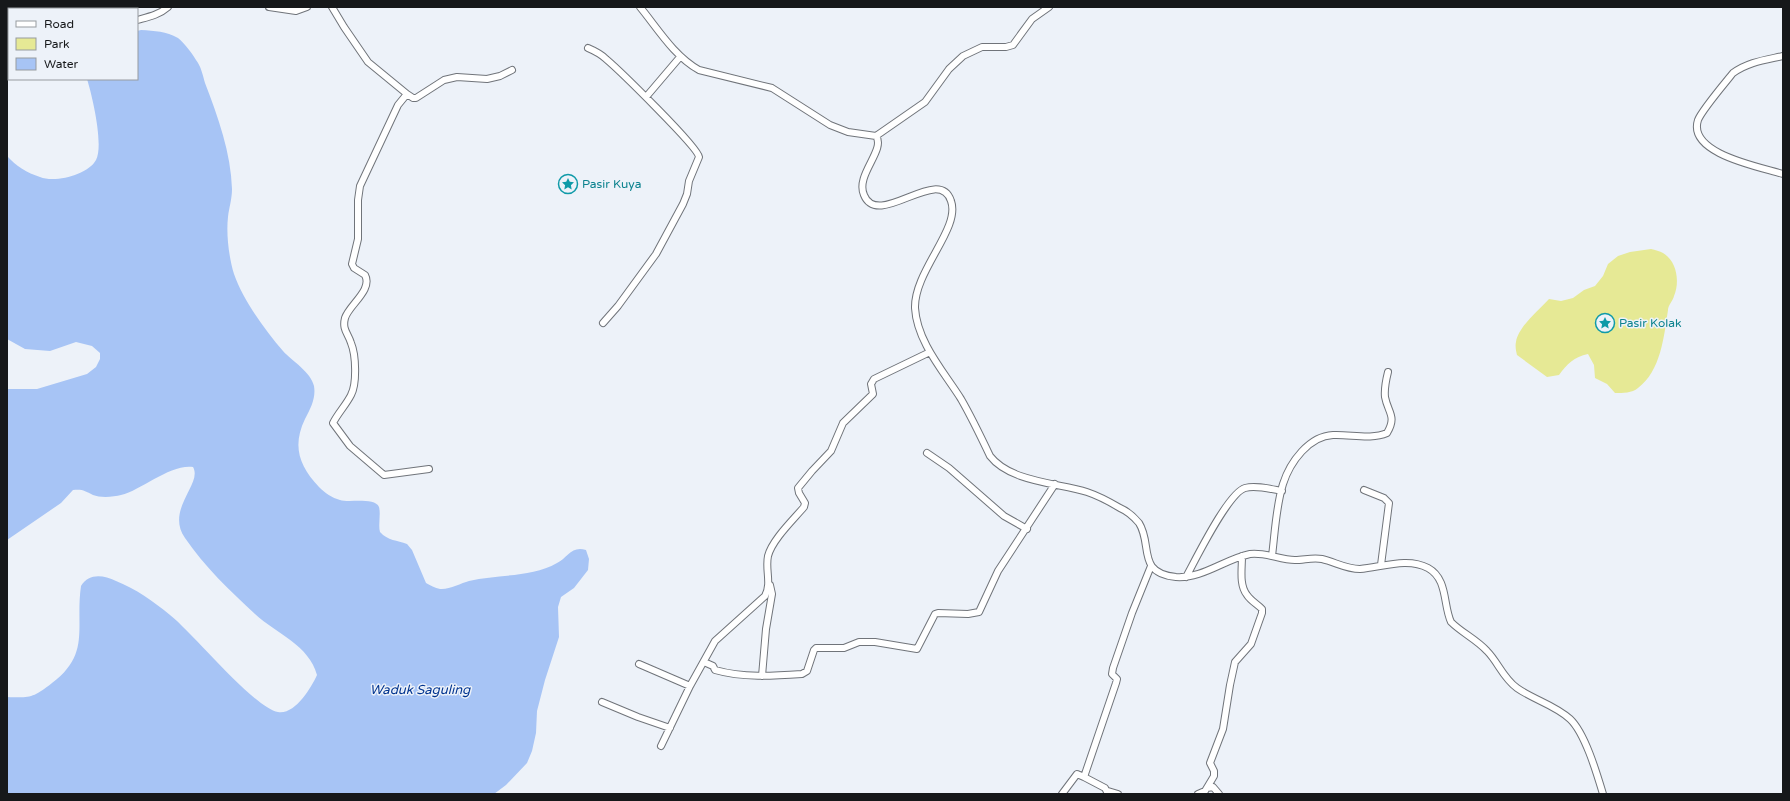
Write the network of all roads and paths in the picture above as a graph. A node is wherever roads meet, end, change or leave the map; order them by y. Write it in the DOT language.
graph roads {
  1 [pos="168,7"];
  2 [pos="269,7"];
  3 [pos="307,7"];
  4 [pos="332,7"];
  5 [pos="640,7"];
  6 [pos="1049,7"];
  7 [pos="138,20"];
  8 [pos="588,48"];
  9 [pos="1783,56"];
  10 [pos="680,57"];
  11 [pos="512,70"];
  12 [pos="407,94"];
  13 [pos="646,97"];
  14 [pos="876,136"];
  15 [pos="1783,174"];
  16 [pos="603,323"];
  17 [pos="930,352"];
  18 [pos="1388,372"];
  19 [pos="927,453"];
  20 [pos="429,469"];
  21 [pos="1055,484"];
  22 [pos="1364,490"];
  23 [pos="1282,491"];
  24 [pos="1026,529"];
  25 [pos="1242,556"];
  26 [pos="1272,556"];
  27 [pos="1151,566"];
  28 [pos="1381,566"];
  29 [pos="1186,577"];
  30 [pos="769,583"];
  31 [pos="704,662"];
  32 [pos="639,664"];
  33 [pos="762,676"];
  34 [pos="690,686"];
  35 [pos="602,702"];
  36 [pos="670,728"];
  37 [pos="661,746"];
  38 [pos="1084,777"];
  39 [pos="1207,788"];
  40 [pos="1108,793"];
  41 [pos="1062,794"];
  42 [pos="1118,794"];
  43 [pos="1198,794"];
  44 [pos="1219,794"];
  45 [pos="1603,794"];
  1 -- 7 [label="street"];
  2 -- 3 [label="street"];
  4 -- 12 [label="street"];
  5 -- 10 [label="street"];
  6 -- 14 [label="street"];
  8 -- 13 [label="street"];
  9 -- 15 [label="street"];
  10 -- 13 [label="street"];
  10 -- 14 [label="street"];
  11 -- 12 [label="street"];
  12 -- 20 [label="street"];
  13 -- 16 [label="street"];
  14 -- 17 [label="street"];
  17 -- 21 [label="street"];
  17 -- 30 [label="street"];
  18 -- 23 [label="street"];
  19 -- 24 [label="street"];
  21 -- 24 [label="street"];
  21 -- 27 [label="street"];
  22 -- 28 [label="street"];
  23 -- 26 [label="street"];
  23 -- 29 [label="street"];
  24 -- 33 [label="street"];
  25 -- 26 [label="street"];
  25 -- 29 [label="street"];
  25 -- 39 [label="street"];
  26 -- 28 [label="street"];
  27 -- 29 [label="street"];
  27 -- 38 [label="street"];
  28 -- 45 [label="street"];
  30 -- 31 [label="street"];
  30 -- 33 [label="street"];
  31 -- 33 [label="street"];
  31 -- 34 [label="street"];
  32 -- 34 [label="street"];
  34 -- 36 [label="street"];
  35 -- 36 [label="street"];
  36 -- 37 [label="street"];
  38 -- 40 [label="street"];
  38 -- 41 [label="street"];
  39 -- 43 [label="street"];
  39 -- 44 [label="street"];
  40 -- 42 [label="street"];
}
